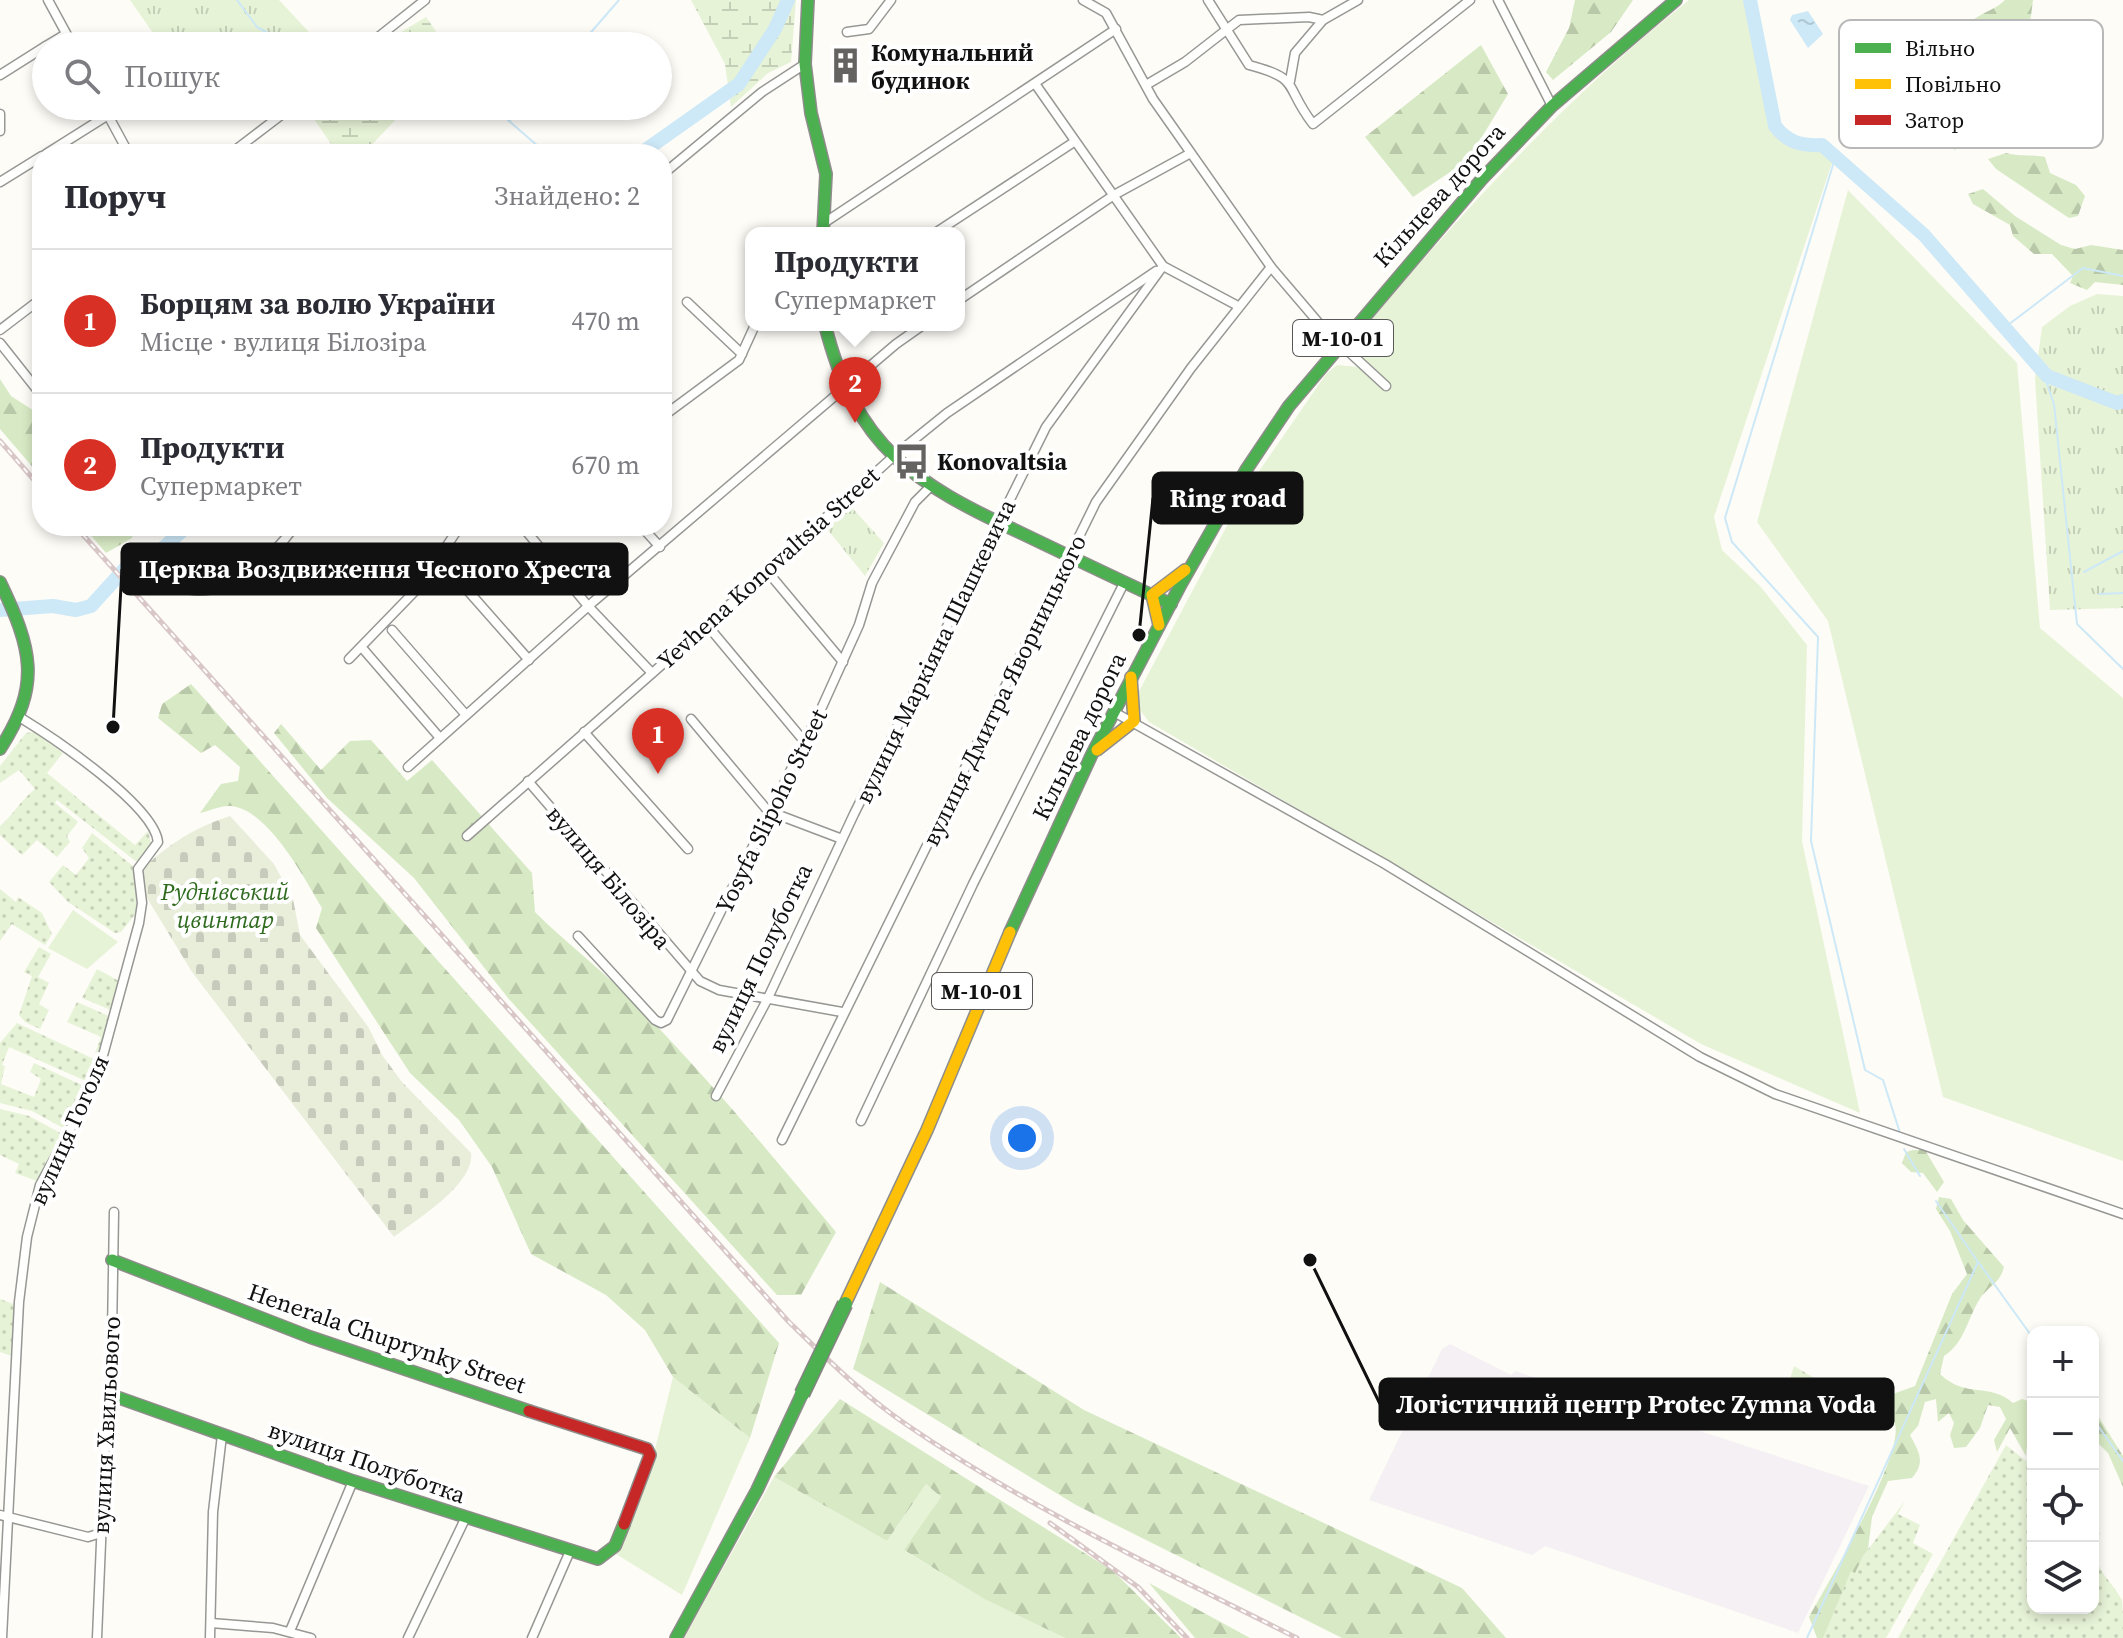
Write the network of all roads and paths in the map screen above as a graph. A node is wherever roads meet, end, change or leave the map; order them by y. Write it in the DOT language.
graph roads {
  1 [pos="48,0"];
  2 [pos="425,0"];
  3 [pos="808,0"];
  4 [pos="891,0"];
  5 [pos="1083,0"];
  6 [pos="1208,0"];
  7 [pos="1358,0"];
  8 [pos="1470,0"];
  9 [pos="1498,0"];
  10 [pos="1676,0"];
  11 [pos="1323,20"];
  12 [pos="1116,29"];
  13 [pos="1226,31"];
  14 [pos="65,32"];
  15 [pos="385,32"];
  16 [pos="847,32"];
  17 [pos="32,55"];
  18 [pos="805,64"];
  19 [pos="0,75"];
  20 [pos="1290,81"];
  21 [pos="1036,85"];
  22 [pos="1146,85"];
  23 [pos="1552,106"];
  24 [pos="0,114"];
  25 [pos="100,120"];
  26 [pos="111,120"];
  27 [pos="275,120"];
  28 [pos="0,131"];
  29 [pos="1074,142"];
  30 [pos="62,144"];
  31 [pos="124,144"];
  32 [pos="243,144"];
  33 [pos="1189,154"];
  34 [pos="32,162"];
  35 [pos="672,167"];
  36 [pos="0,182"];
  37 [pos="1114,195"];
  38 [pos="824,227"];
  39 [pos="825,227"];
  40 [pos="944,227"];
  41 [pos="1163,266"];
  42 [pos="1271,267"];
  43 [pos="965,296"];
  44 [pos="687,302"];
  45 [pos="32,306"];
  46 [pos="1238,306"];
  47 [pos="0,330"];
  48 [pos="752,331"];
  49 [pos="826,331"];
  50 [pos="916,331"];
  51 [pos="0,343"];
  52 [pos="1338,344"];
  53 [pos="742,354"];
  54 [pos="32,383"];
  55 [pos="1386,386"];
  56 [pos="846,388"];
  57 [pos="672,410"];
  58 [pos="895,455"];
  59 [pos="930,487"];
  60 [pos="998,522"];
  61 [pos="286,536"];
  62 [pos="453,536"];
  63 [pos="530,536"];
  64 [pos="650,536"];
  65 [pos="660,547"];
  66 [pos="441,554"];
  67 [pos="1070,556"];
  68 [pos="1191,565"];
  69 [pos="129,568"];
  70 [pos="767,571"];
  71 [pos="0,582"];
  72 [pos="1124,583"];
  73 [pos="1152,595"];
  74 [pos="1171,604"];
  75 [pos="588,606"];
  76 [pos="707,625"];
  77 [pos="1159,625"];
  78 [pos="392,630"];
  79 [pos="364,650"];
  80 [pos="349,659"];
  81 [pos="529,660"];
  82 [pos="843,662"];
  83 [pos="652,673"];
  84 [pos="1131,677"];
  85 [pos="1113,711"];
  86 [pos="466,715"];
  87 [pos="21,718"];
  88 [pos="691,719"];
  89 [pos="1134,721"];
  90 [pos="584,732"];
  91 [pos="440,738"];
  92 [pos="804,741"];
  93 [pos="0,749"];
  94 [pos="1092,754"];
  95 [pos="408,767"];
  96 [pos="528,781"];
  97 [pos="768,811"];
  98 [pos="467,836"];
  99 [pos="842,839"];
  100 [pos="688,849"];
  101 [pos="578,936"];
  102 [pos="691,973"];
  103 [pos="767,1000"];
  104 [pos="842,1012"];
  105 [pos="716,1096"];
  106 [pos="861,1121"];
  107 [pos="782,1140"];
  108 [pos="114,1212"];
  109 [pos="2123,1214"];
  110 [pos="112,1260"];
  111 [pos="111,1395"];
  112 [pos="222,1435"];
  113 [pos="353,1481"];
  114 [pos="4,1516"];
  115 [pos="465,1519"];
  116 [pos="101,1533"];
  117 [pos="570,1551"];
  118 [pos="610,1553"];
  119 [pos="211,1623"];
  120 [pos="290,1631"];
  121 [pos="2,1638"];
  122 [pos="97,1638"];
  123 [pos="210,1638"];
  124 [pos="311,1638"];
  125 [pos="408,1638"];
  126 [pos="532,1638"];
  127 [pos="676,1638"];
  1 -- 14 [label="street"];
  2 -- 15 [label="street"];
  3 -- 18 [label="main road"];
  4 -- 16 [label="street"];
  5 -- 12 [label="street"];
  6 -- 13 [label="street"];
  7 -- 11 [label="street"];
  8 -- 20 [label="street"];
  9 -- 23 [label="street"];
  10 -- 23 [label="main road, Кільцева дорога / М-10-01"];
  11 -- 13 [label="street"];
  11 -- 20 [label="street"];
  12 -- 21 [label="street"];
  12 -- 22 [label="street"];
  13 -- 20 [label="street"];
  13 -- 22 [label="street"];
  17 -- 19 [label="street"];
  18 -- 35 [label="street"];
  18 -- 38 [label="main road"];
  21 -- 29 [label="street"];
  21 -- 39 [label="street"];
  22 -- 33 [label="street"];
  23 -- 52 [label="main road, Кільцева дорога / М-10-01"];
  24 -- 28 [label="street"];
  25 -- 30 [label="street"];
  26 -- 31 [label="street"];
  27 -- 32 [label="street"];
  29 -- 37 [label="street"];
  29 -- 40 [label="street"];
  33 -- 37 [label="street"];
  33 -- 42 [label="street"];
  34 -- 36 [label="street"];
  37 -- 41 [label="street"];
  37 -- 43 [label="street"];
  41 -- 46 [label="street"];
  41 -- 58 [label="street, Yevhena Konovaltsia Street"];
  41 -- 60 [label="street, вулиця Маркіяна Шашкевича"];
  42 -- 46 [label="street, вулиця Дмитра Яворницького"];
  42 -- 52 [label="street"];
  44 -- 53 [label="street"];
  45 -- 47 [label="street"];
  46 -- 67 [label="street, вулиця Дмитра Яворницького"];
  48 -- 53 [label="street"];
  49 -- 56 [label="main road"];
  50 -- 56 [label="street"];
  51 -- 54 [label="street"];
  52 -- 55 [label="street"];
  52 -- 68 [label="main road, Кільцева дорога / М-10-01"];
  53 -- 57 [label="street"];
  56 -- 58 [label="main road"];
  56 -- 65 [label="street"];
  58 -- 59 [label="main road"];
  58 -- 70 [label="street, Yevhena Konovaltsia Street"];
  59 -- 60 [label="main road"];
  59 -- 82 [label="street, Yosyfa Slipoho Street"];
  60 -- 67 [label="main road"];
  60 -- 99 [label="street, вулиця Маркіяна Шашкевича"];
  61 -- 69 [label="street"];
  62 -- 66 [label="street"];
  63 -- 75 [label="street"];
  64 -- 65 [label="street"];
  65 -- 75 [label="street"];
  66 -- 80 [label="street"];
  66 -- 81 [label="street"];
  67 -- 72 [label="main road"];
  67 -- 104 [label="street, вулиця Дмитра Яворницького"];
  68 -- 73 [label="main road"];
  68 -- 74 [label="main road, Кільцева дорога / М-10-01"];
  70 -- 76 [label="street, Yevhena Konovaltsia Street"];
  70 -- 82 [label="street"];
  71 -- 87 [label="main road"];
  72 -- 73 [label="main road"];
  72 -- 106 [label="street"];
  73 -- 74 [label="main road"];
  73 -- 77 [label="main road"];
  74 -- 77 [label="main road, Кільцева дорога / М-10-01"];
  75 -- 81 [label="street"];
  75 -- 83 [label="street"];
  76 -- 83 [label="street, Yevhena Konovaltsia Street"];
  76 -- 92 [label="street"];
  77 -- 84 [label="main road, Кільцева дорога / М-10-01"];
  78 -- 86 [label="street"];
  79 -- 91 [label="street"];
  81 -- 86 [label="street"];
  82 -- 92 [label="street, Yosyfa Slipoho Street"];
  83 -- 90 [label="street, Yevhena Konovaltsia Street"];
  84 -- 85 [label="main road, Кільцева дорога / М-10-01"];
  84 -- 89 [label="main road"];
  85 -- 89 [label="street"];
  85 -- 94 [label="main road, Кільцева дорога / М-10-01"];
  86 -- 91 [label="street"];
  87 -- 93 [label="main road"];
  87 -- 114 [label="street, вулиця Гоголя"];
  88 -- 97 [label="street"];
  89 -- 94 [label="main road"];
  89 -- 109 [label="street"];
  90 -- 96 [label="street, Yevhena Konovaltsia Street"];
  90 -- 100 [label="street"];
  91 -- 95 [label="street"];
  92 -- 97 [label="street, Yosyfa Slipoho Street"];
  94 -- 127 [label="main road, Кільцева дорога / М-10-01, bridge"];
  96 -- 98 [label="street, Yevhena Konovaltsia Street"];
  96 -- 102 [label="street, вулиця Білозіра"];
  97 -- 99 [label="street"];
  97 -- 102 [label="street, Yosyfa Slipoho Street"];
  99 -- 103 [label="street, вулиця Полуботка"];
  101 -- 102 [label="street, Yosyfa Slipoho Street"];
  102 -- 103 [label="street"];
  103 -- 104 [label="street"];
  103 -- 105 [label="street, вулиця Полуботка"];
  104 -- 107 [label="street, вулиця Дмитра Яворницького"];
  108 -- 110 [label="street, вулиця Хвильового"];
  110 -- 111 [label="street, вулиця Хвильового"];
  110 -- 118 [label="main road, Henerala Chuprynky Street"];
  111 -- 112 [label="main road, вулиця Полуботка"];
  111 -- 116 [label="street, вулиця Хвильового"];
  112 -- 113 [label="main road, вулиця Полуботка"];
  112 -- 119 [label="street"];
  113 -- 115 [label="main road, вулиця Полуботка"];
  113 -- 120 [label="street"];
  114 -- 116 [label="street"];
  114 -- 121 [label="street, вулиця Гоголя"];
  115 -- 117 [label="main road, вулиця Полуботка"];
  115 -- 125 [label="street"];
  116 -- 122 [label="street, вулиця Хвильового"];
  117 -- 118 [label="main road, вулиця Полуботка"];
  117 -- 126 [label="street"];
  119 -- 120 [label="street"];
  119 -- 123 [label="street"];
  120 -- 124 [label="street"];
}
